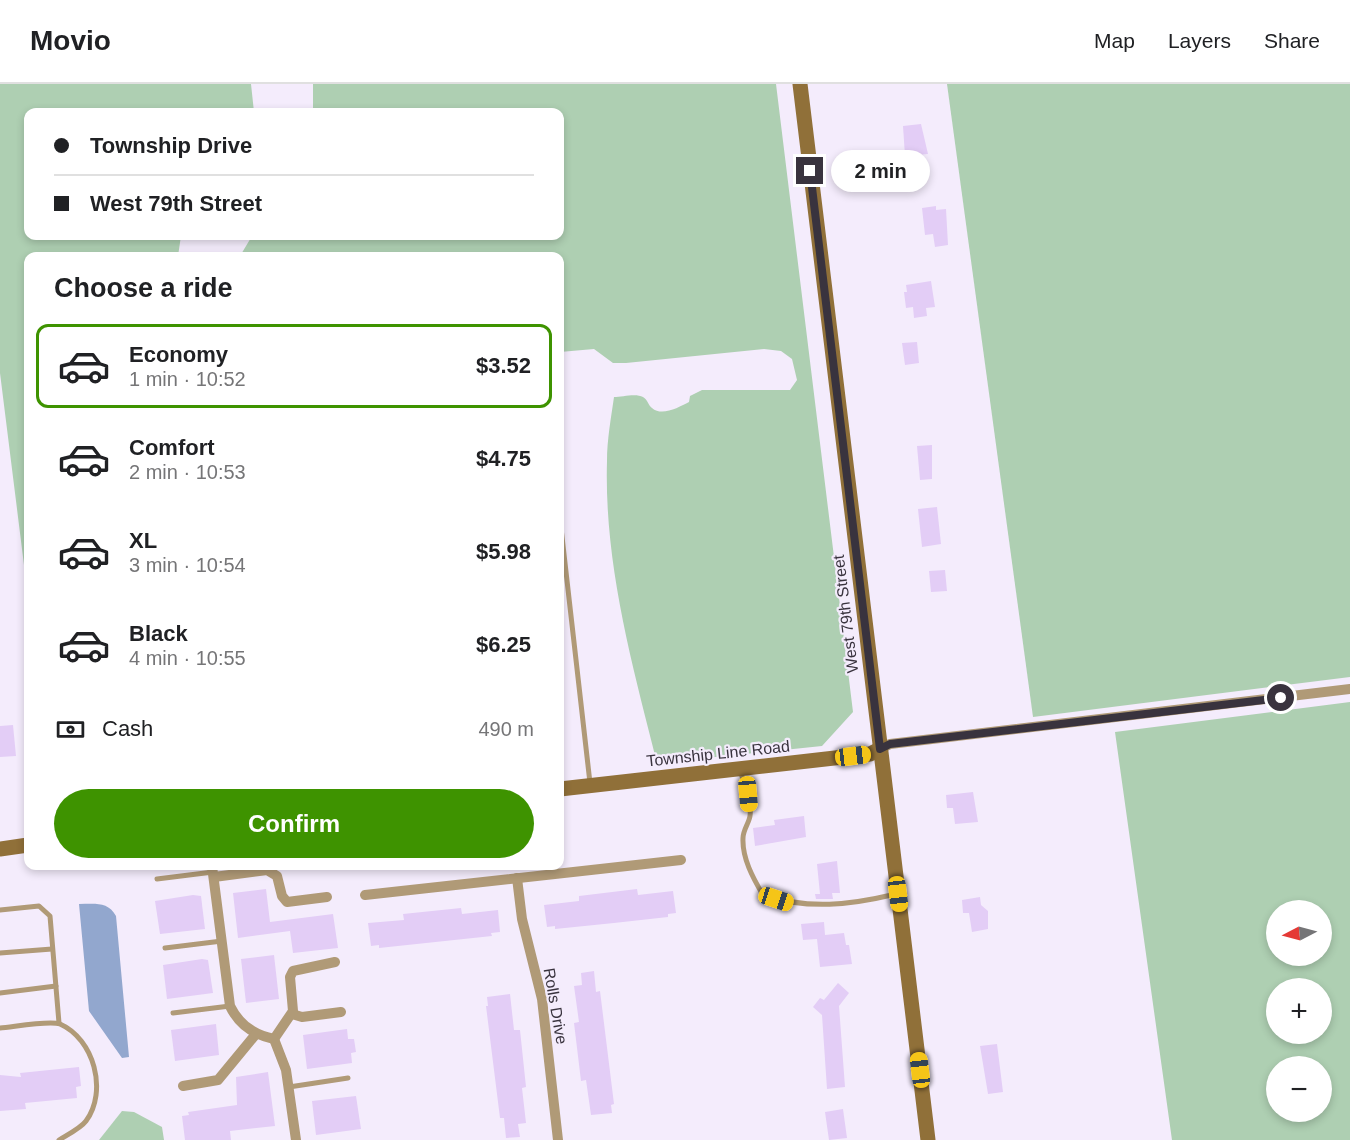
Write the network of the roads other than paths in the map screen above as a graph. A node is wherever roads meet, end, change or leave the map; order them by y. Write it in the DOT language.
graph roads {
  1 [pos="800,84"];
  2 [pos="564,555"];
  3 [pos="1350,689"];
  4 [pos="880,749"];
  5 [pos="739,769"];
  6 [pos="590,786"];
  7 [pos="564,789"];
  8 [pos="24,846"];
  9 [pos="0,849"];
  10 [pos="681,860"];
  11 [pos="213,871"];
  12 [pos="519,875"];
  13 [pos="157,879"];
  14 [pos="898,894"];
  15 [pos="365,895"];
  16 [pos="327,897"];
  17 [pos="0,910"];
  18 [pos="222,941"];
  19 [pos="165,948"];
  20 [pos="52,949"];
  21 [pos="0,953"];
  22 [pos="335,962"];
  23 [pos="56,986"];
  24 [pos="0,993"];
  25 [pos="231,1006"];
  26 [pos="173,1012"];
  27 [pos="340,1012"];
  28 [pos="292,1014"];
  29 [pos="59,1023"];
  30 [pos="0,1028"];
  31 [pos="256,1034"];
  32 [pos="274,1040"];
  33 [pos="348,1078"];
  34 [pos="183,1086"];
  35 [pos="289,1086"];
  36 [pos="59,1140"];
  37 [pos="296,1140"];
  38 [pos="558,1140"];
  39 [pos="928,1140"];
  1 -- 4 [label="main road, West 79th Street"];
  2 -- 6 [label="lane"];
  3 -- 4 [label="street"];
  4 -- 5 [label="main road, Township Line Road"];
  4 -- 14 [label="main road, West 79th Street"];
  5 -- 6 [label="main road, Township Line Road"];
  5 -- 14 [label="lane"];
  6 -- 7 [label="main road, Township Line Road"];
  8 -- 9 [label="main road"];
  10 -- 12 [label="street"];
  11 -- 13 [label="lane"];
  11 -- 16 [label="street"];
  11 -- 18 [label="street"];
  12 -- 15 [label="street"];
  12 -- 38 [label="street, Rolls Drive"];
  14 -- 39 [label="main road, West 79th Street"];
  17 -- 20 [label="lane"];
  18 -- 19 [label="lane"];
  18 -- 25 [label="street"];
  20 -- 21 [label="lane"];
  20 -- 23 [label="lane"];
  22 -- 28 [label="street"];
  23 -- 24 [label="lane"];
  23 -- 29 [label="lane"];
  25 -- 26 [label="lane"];
  25 -- 31 [label="street"];
  27 -- 28 [label="street"];
  28 -- 32 [label="street"];
  29 -- 30 [label="lane"];
  29 -- 36 [label="lane"];
  31 -- 32 [label="street"];
  31 -- 34 [label="street"];
  32 -- 35 [label="street"];
  33 -- 35 [label="lane"];
  35 -- 37 [label="street"];
}
